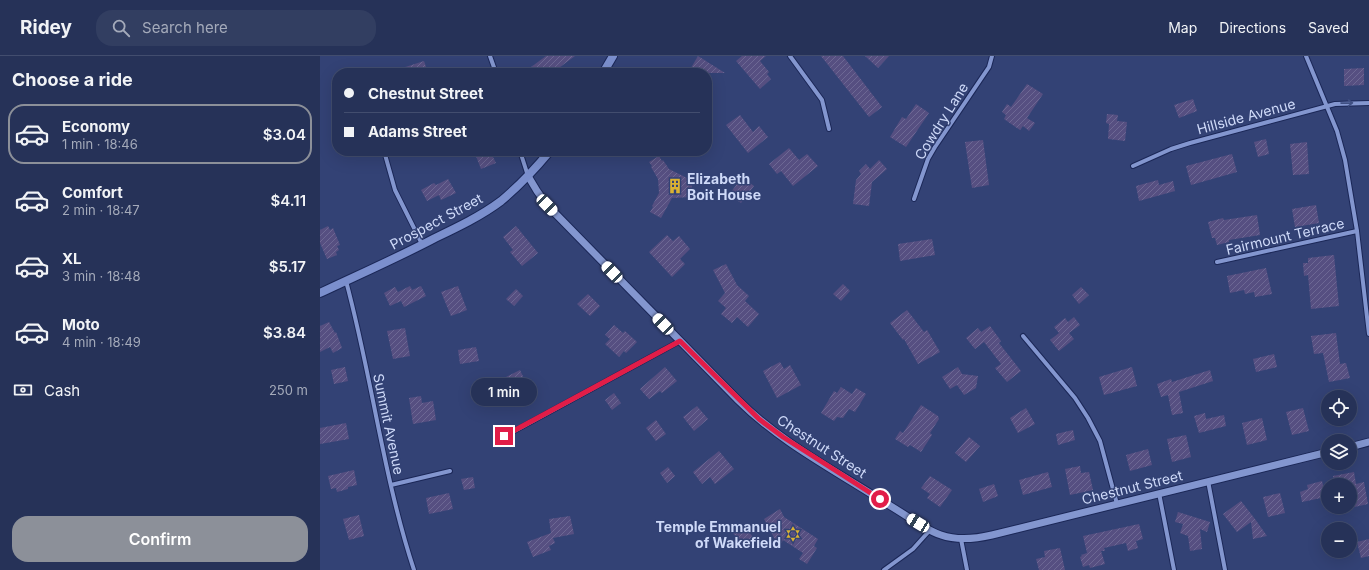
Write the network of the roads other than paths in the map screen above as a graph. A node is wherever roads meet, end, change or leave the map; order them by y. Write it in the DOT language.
graph roads {
  1 [pos="490,56"];
  2 [pos="613,56"];
  3 [pos="790,56"];
  4 [pos="992,56"];
  5 [pos="1306,56"];
  6 [pos="494,68"];
  7 [pos="606,68"];
  8 [pos="1369,102"];
  9 [pos="1326,107"];
  10 [pos="829,129"];
  11 [pos="385,156"];
  12 [pos="522,156"];
  13 [pos="546,156"];
  14 [pos="1133,166"];
  15 [pos="528,176"];
  16 [pos="914,199"];
  17 [pos="1358,231"];
  18 [pos="423,245"];
  19 [pos="1217,262"];
  20 [pos="346,281"];
  21 [pos="320,294"];
  22 [pos="1369,334"];
  23 [pos="1023,336"];
  24 [pos="680,341"];
  25 [pos="504,436"];
  26 [pos="1369,442"];
  27 [pos="1357,445"];
  28 [pos="1321,454"];
  29 [pos="450,471"];
  30 [pos="1208,481"];
  31 [pos="391,485"];
  32 [pos="1159,493"];
  33 [pos="1117,504"];
  34 [pos="930,530"];
  35 [pos="961,539"];
  36 [pos="414,570"];
  37 [pos="884,570"];
  38 [pos="967,570"];
  39 [pos="1174,570"];
  40 [pos="1225,570"];
  1 -- 6 [label="street"];
  2 -- 7 [label="main road"];
  3 -- 10 [label="street"];
  4 -- 16 [label="street, Cowdry Lane"];
  5 -- 9 [label="street"];
  9 -- 8 [label="street, Hillside Avenue, one-way"];
  9 -- 14 [label="street, Hillside Avenue"];
  9 -- 17 [label="street"];
  11 -- 18 [label="street"];
  12 -- 15 [label="street"];
  13 -- 15 [label="main road, Prospect Street"];
  15 -- 18 [label="main road, Prospect Street"];
  15 -- 24 [label="street, Chestnut Street"];
  17 -- 19 [label="street, Fairmount Terrace"];
  17 -- 22 [label="street"];
  18 -- 20 [label="main road, Prospect Street"];
  20 -- 21 [label="main road, Prospect Street"];
  20 -- 31 [label="street, Summit Avenue"];
  23 -- 33 [label="street"];
  24 -- 25 [label="street"];
  24 -- 34 [label="street, Chestnut Street"];
  26 -- 27 [label="street"];
  28 -- 30 [label="street, Chestnut Street"];
  29 -- 31 [label="street"];
  30 -- 32 [label="street, Chestnut Street"];
  30 -- 40 [label="street"];
  31 -- 36 [label="street, Summit Avenue"];
  32 -- 33 [label="street, Chestnut Street"];
  32 -- 39 [label="street"];
  33 -- 35 [label="street, Chestnut Street"];
  34 -- 35 [label="street, Chestnut Street"];
  34 -- 37 [label="street"];
  35 -- 38 [label="street"];
}
